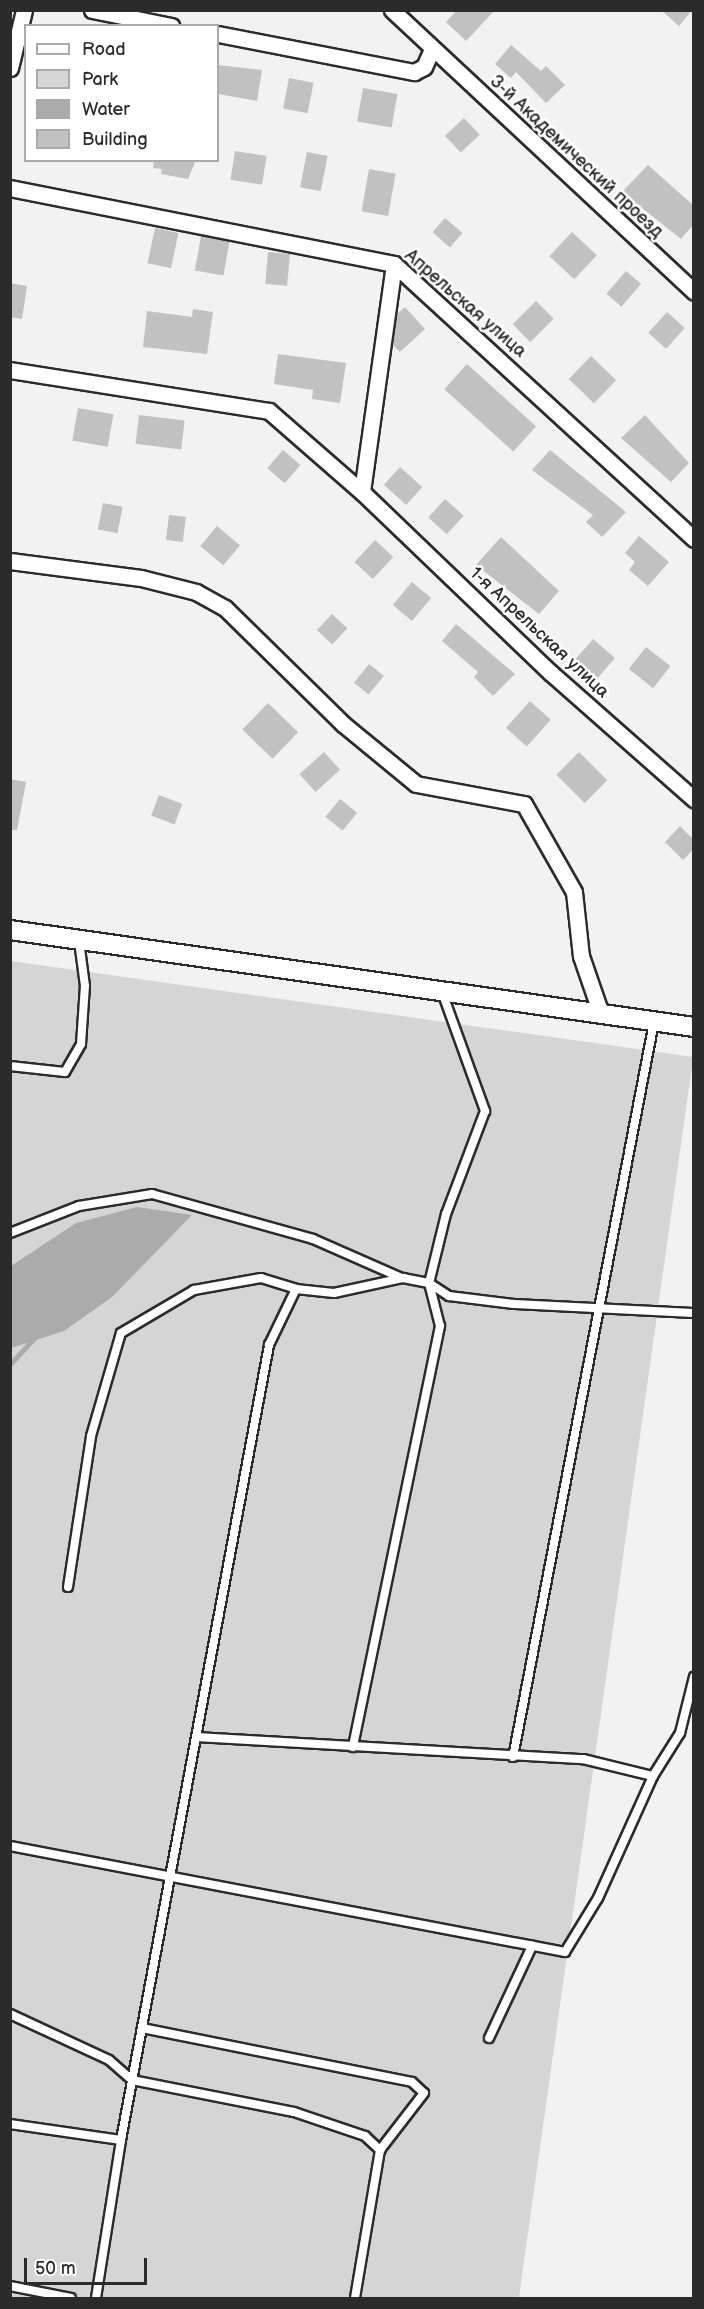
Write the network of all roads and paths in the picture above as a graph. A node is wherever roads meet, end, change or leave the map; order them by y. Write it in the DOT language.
graph roads {
  1 [pos="24,10"];
  2 [pos="92,10"];
  3 [pos="392,10"];
  4 [pos="161,24"];
  5 [pos="219,34"];
  6 [pos="431,51"];
  7 [pos="10,68"];
  8 [pos="10,188"];
  9 [pos="394,264"];
  10 [pos="693,292"];
  11 [pos="10,370"];
  12 [pos="362,492"];
  13 [pos="693,539"];
  14 [pos="10,561"];
  15 [pos="693,799"];
  16 [pos="10,930"];
  17 [pos="79,939"];
  18 [pos="442,991"];
  19 [pos="601,1014"];
  20 [pos="654,1022"];
  21 [pos="693,1027"];
  22 [pos="10,1066"];
  23 [pos="10,1233"];
  24 [pos="402,1278"];
  25 [pos="429,1283"];
  26 [pos="296,1289"];
  27 [pos="601,1311"];
  28 [pos="693,1313"];
  29 [pos="68,1587"];
  30 [pos="693,1677"];
  31 [pos="196,1737"];
  32 [pos="353,1747"];
  33 [pos="513,1756"];
  34 [pos="653,1776"];
  35 [pos="10,1846"];
  36 [pos="170,1875"];
  37 [pos="532,1946"];
  38 [pos="10,2014"];
  39 [pos="142,2028"];
  40 [pos="489,2038"];
  41 [pos="132,2080"];
  42 [pos="10,2124"];
  43 [pos="121,2140"];
  44 [pos="380,2150"];
  45 [pos="10,2286"];
  46 [pos="71,2298"];
  47 [pos="96,2298"];
  48 [pos="355,2298"];
  1 -- 7 [label="street"];
  2 -- 4 [label="street"];
  3 -- 6 [label="street, 3-й Академический проезд"];
  5 -- 6 [label="street"];
  6 -- 10 [label="street, 3-й Академический проезд"];
  8 -- 9 [label="street, Апрельская улица"];
  9 -- 12 [label="street"];
  9 -- 13 [label="street, Апрельская улица"];
  11 -- 12 [label="street, 1-я Апрельская улица"];
  12 -- 15 [label="street, 1-я Апрельская улица"];
  14 -- 19 [label="street"];
  16 -- 17 [label="street"];
  17 -- 18 [label="street"];
  17 -- 22 [label="lane"];
  18 -- 19 [label="street"];
  18 -- 25 [label="lane"];
  19 -- 20 [label="street"];
  20 -- 21 [label="street"];
  20 -- 27 [label="lane"];
  23 -- 24 [label="lane"];
  24 -- 25 [label="lane"];
  24 -- 26 [label="lane"];
  25 -- 27 [label="lane"];
  25 -- 32 [label="lane"];
  26 -- 29 [label="lane"];
  26 -- 31 [label="lane"];
  27 -- 28 [label="lane"];
  27 -- 33 [label="lane"];
  30 -- 34 [label="lane"];
  31 -- 32 [label="lane"];
  31 -- 36 [label="lane"];
  32 -- 33 [label="lane"];
  33 -- 34 [label="lane"];
  34 -- 37 [label="lane"];
  35 -- 36 [label="lane"];
  36 -- 37 [label="lane"];
  36 -- 39 [label="lane"];
  37 -- 40 [label="lane"];
  38 -- 41 [label="lane"];
  39 -- 41 [label="lane"];
  39 -- 44 [label="lane"];
  41 -- 43 [label="lane"];
  41 -- 44 [label="lane"];
  42 -- 43 [label="lane"];
  43 -- 47 [label="lane"];
  44 -- 48 [label="lane"];
  45 -- 46 [label="lane"];
}
